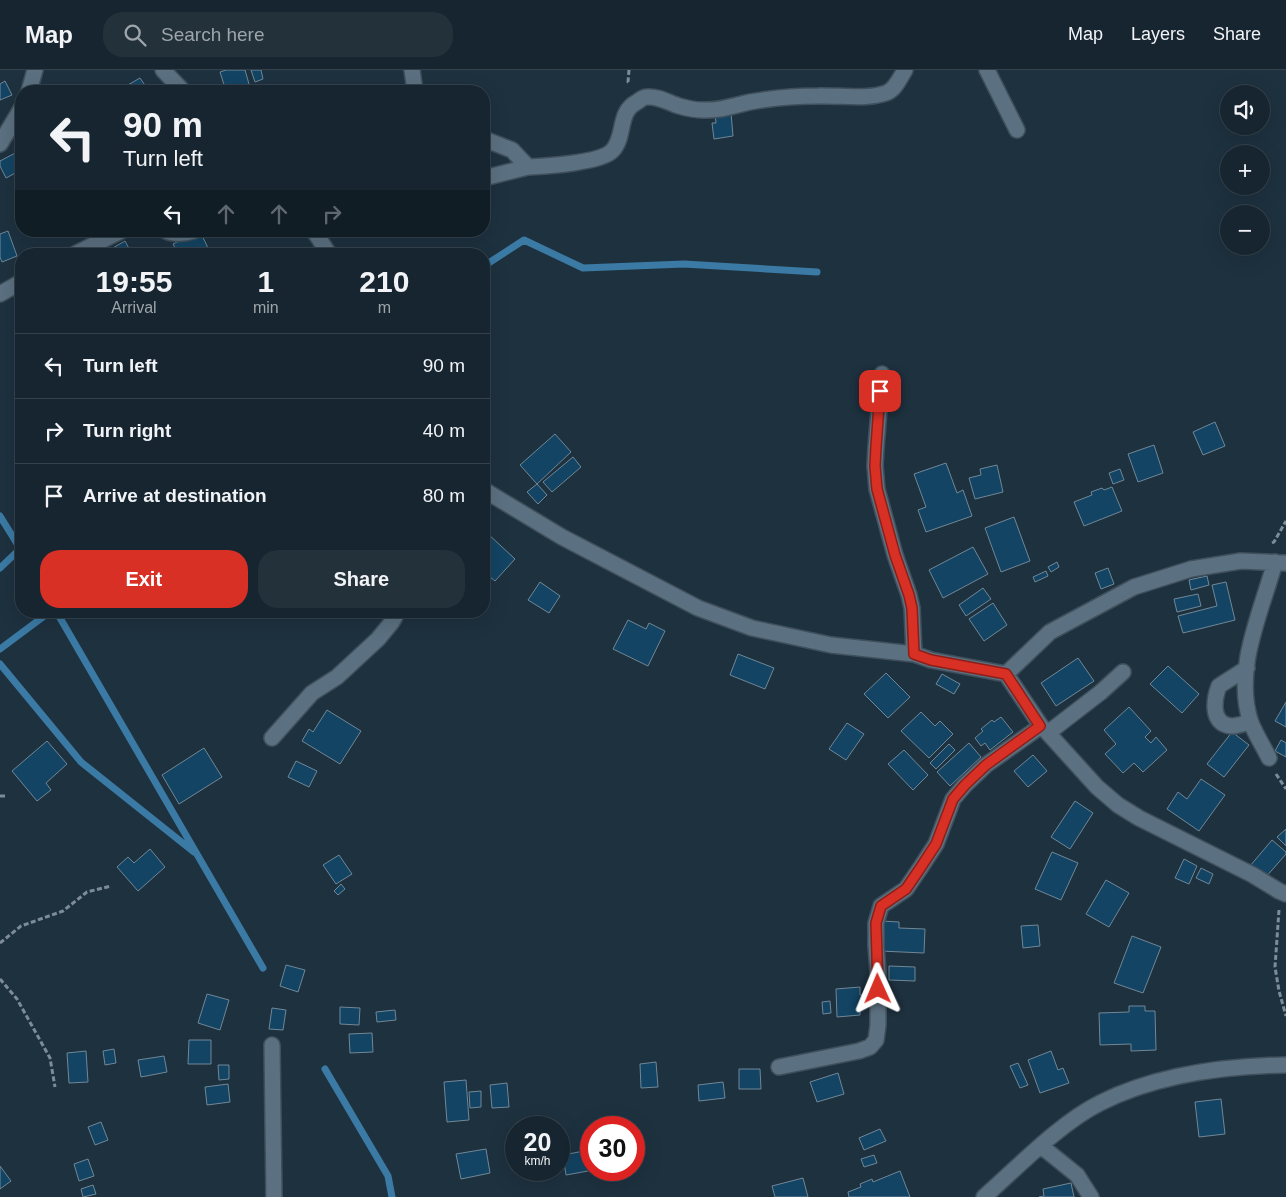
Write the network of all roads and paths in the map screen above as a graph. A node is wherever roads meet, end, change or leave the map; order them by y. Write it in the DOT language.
graph roads {
  1 [pos="35,70"];
  2 [pos="163,70"];
  3 [pos="412,70"];
  4 [pos="905,70"];
  5 [pos="987,70"];
  6 [pos="31,85"];
  7 [pos="177,85"];
  8 [pos="414,85"];
  9 [pos="15,119"];
  10 [pos="1017,130"];
  11 [pos="490,141"];
  12 [pos="0,144"];
  13 [pos="528,167"];
  14 [pos="490,176"];
  15 [pos="109,237"];
  16 [pos="318,237"];
  17 [pos="87,248"];
  18 [pos="325,248"];
  19 [pos="15,285"];
  20 [pos="0,294"];
  21 [pos="882,374"];
  22 [pos="490,494"];
  23 [pos="1280,562"];
  24 [pos="394,618"];
  25 [pos="914,654"];
  26 [pos="1247,668"];
  27 [pos="1124,672"];
  28 [pos="1006,674"];
  29 [pos="1251,722"];
  30 [pos="1044,730"];
  31 [pos="272,738"];
  32 [pos="1269,758"];
  33 [pos="0,796"];
  34 [pos="7,796"];
  35 [pos="110,886"];
  36 [pos="1283,892"];
  37 [pos="0,943"];
  38 [pos="0,979"];
  39 [pos="1286,1016"];
  40 [pos="272,1045"];
  41 [pos="1286,1065"];
  42 [pos="779,1067"];
  43 [pos="55,1088"];
  44 [pos="1041,1146"];
  45 [pos="274,1197"];
  46 [pos="984,1197"];
  47 [pos="1091,1197"];
  1 -- 6 [label="street"];
  2 -- 7 [label="street"];
  3 -- 8 [label="street"];
  4 -- 13 [label="street"];
  5 -- 10 [label="street"];
  9 -- 12 [label="street"];
  11 -- 13 [label="street"];
  13 -- 14 [label="street"];
  15 -- 17 [label="street"];
  16 -- 18 [label="street"];
  19 -- 20 [label="street"];
  21 -- 25 [label="street"];
  22 -- 25 [label="street"];
  23 -- 26 [label="street"];
  23 -- 28 [label="street"];
  24 -- 31 [label="street"];
  25 -- 28 [label="street"];
  26 -- 29 [label="street"];
  26 -- 29 [label="street"];
  27 -- 30 [label="street"];
  28 -- 30 [label="street"];
  29 -- 32 [label="street"];
  30 -- 36 [label="street"];
  30 -- 42 [label="street"];
  33 -- 34 [label="path"];
  35 -- 37 [label="path"];
  36 -- 39 [label="path"];
  38 -- 43 [label="path"];
  40 -- 45 [label="street"];
  41 -- 44 [label="street"];
  44 -- 46 [label="street"];
  44 -- 47 [label="street"];
}
